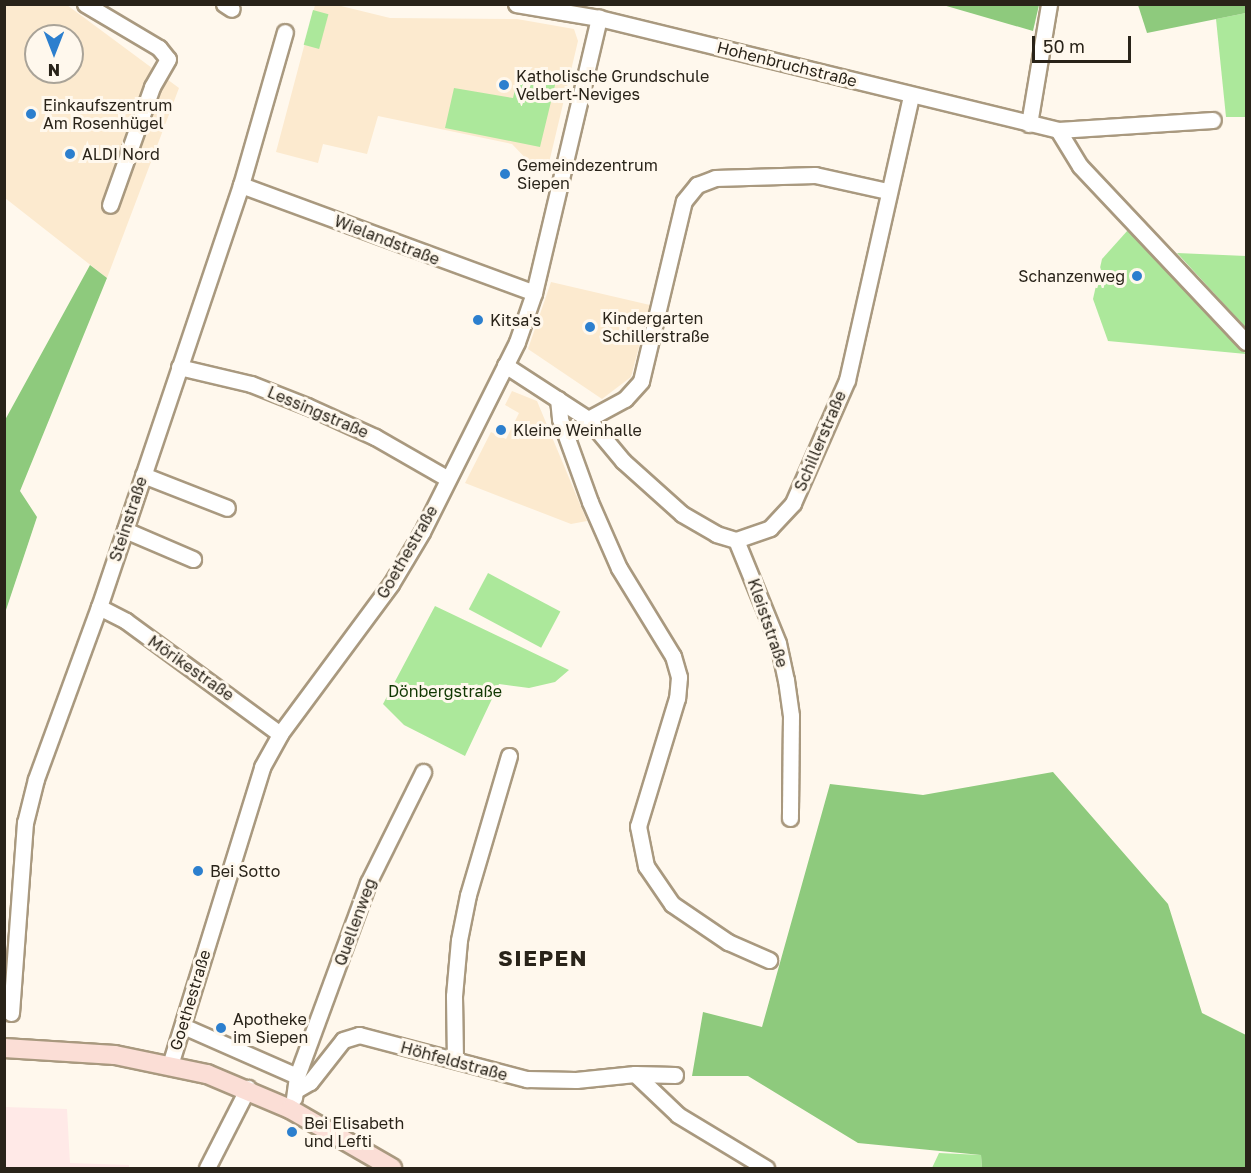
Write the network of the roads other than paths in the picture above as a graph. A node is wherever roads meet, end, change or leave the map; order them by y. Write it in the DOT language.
graph roads {
  1 [pos="85,4"];
  2 [pos="516,4"];
  3 [pos="1049,4"];
  4 [pos="600,18"];
  5 [pos="285,32"];
  6 [pos="911,95"];
  7 [pos="1213,120"];
  8 [pos="1029,124"];
  9 [pos="1058,130"];
  10 [pos="241,185"];
  11 [pos="887,190"];
  12 [pos="110,205"];
  13 [pos="534,293"];
  14 [pos="1246,342"];
  15 [pos="505,364"];
  16 [pos="179,367"];
  17 [pos="558,399"];
  18 [pos="588,419"];
  19 [pos="143,475"];
  20 [pos="448,479"];
  21 [pos="227,508"];
  22 [pos="125,530"];
  23 [pos="736,540"];
  24 [pos="193,559"];
  25 [pos="99,607"];
  26 [pos="280,734"];
  27 [pos="508,756"];
  28 [pos="423,772"];
  29 [pos="790,818"];
  30 [pos="769,960"];
  31 [pos="11,1013"];
  32 [pos="183,1026"];
  33 [pos="4,1048"];
  34 [pos="455,1060"];
  35 [pos="170,1065"];
  36 [pos="635,1074"];
  37 [pos="675,1074"];
  38 [pos="296,1083"];
  39 [pos="248,1088"];
  40 [pos="290,1109"];
  41 [pos="207,1168"];
  42 [pos="392,1168"];
  43 [pos="766,1168"];
  1 -- 12 [label="street"];
  2 -- 4 [label="street, Hohenbruchstraße"];
  3 -- 8 [label="street"];
  4 -- 6 [label="street, Hohenbruchstraße"];
  4 -- 13 [label="street, Goethestraße"];
  5 -- 10 [label="street, Steinstraße"];
  6 -- 8 [label="street, Hohenbruchstraße"];
  6 -- 11 [label="street, Schillerstraße"];
  7 -- 9 [label="street, Hohenbruchstraße"];
  8 -- 9 [label="street, Hohenbruchstraße"];
  9 -- 14 [label="street"];
  10 -- 13 [label="street, Wielandstraße"];
  10 -- 16 [label="street, Steinstraße"];
  11 -- 18 [label="street"];
  11 -- 23 [label="street, Schillerstraße"];
  13 -- 15 [label="street, Goethestraße"];
  15 -- 17 [label="street"];
  15 -- 20 [label="street, Goethestraße"];
  16 -- 19 [label="street, Steinstraße"];
  16 -- 20 [label="street, Lessingstraße"];
  17 -- 18 [label="street"];
  17 -- 30 [label="street"];
  18 -- 23 [label="street"];
  19 -- 21 [label="street"];
  19 -- 22 [label="street, Steinstraße"];
  20 -- 26 [label="street, Goethestraße"];
  22 -- 24 [label="street"];
  22 -- 25 [label="street, Steinstraße"];
  23 -- 29 [label="street, Kleiststraße"];
  25 -- 26 [label="street, Mörikestraße"];
  25 -- 31 [label="street, Steinstraße"];
  26 -- 32 [label="street, Goethestraße"];
  27 -- 34 [label="street"];
  28 -- 38 [label="street, Quellenweg"];
  32 -- 35 [label="street, Goethestraße"];
  32 -- 38 [label="street"];
  33 -- 35 [label="main road"];
  34 -- 36 [label="street, Höhfeldstraße"];
  34 -- 38 [label="street, Höhfeldstraße"];
  35 -- 39 [label="main road"];
  36 -- 37 [label="street, Höhfeldstraße"];
  36 -- 43 [label="street"];
  38 -- 40 [label="street"];
  39 -- 40 [label="main road"];
  39 -- 41 [label="street"];
  40 -- 42 [label="main road"];
}
